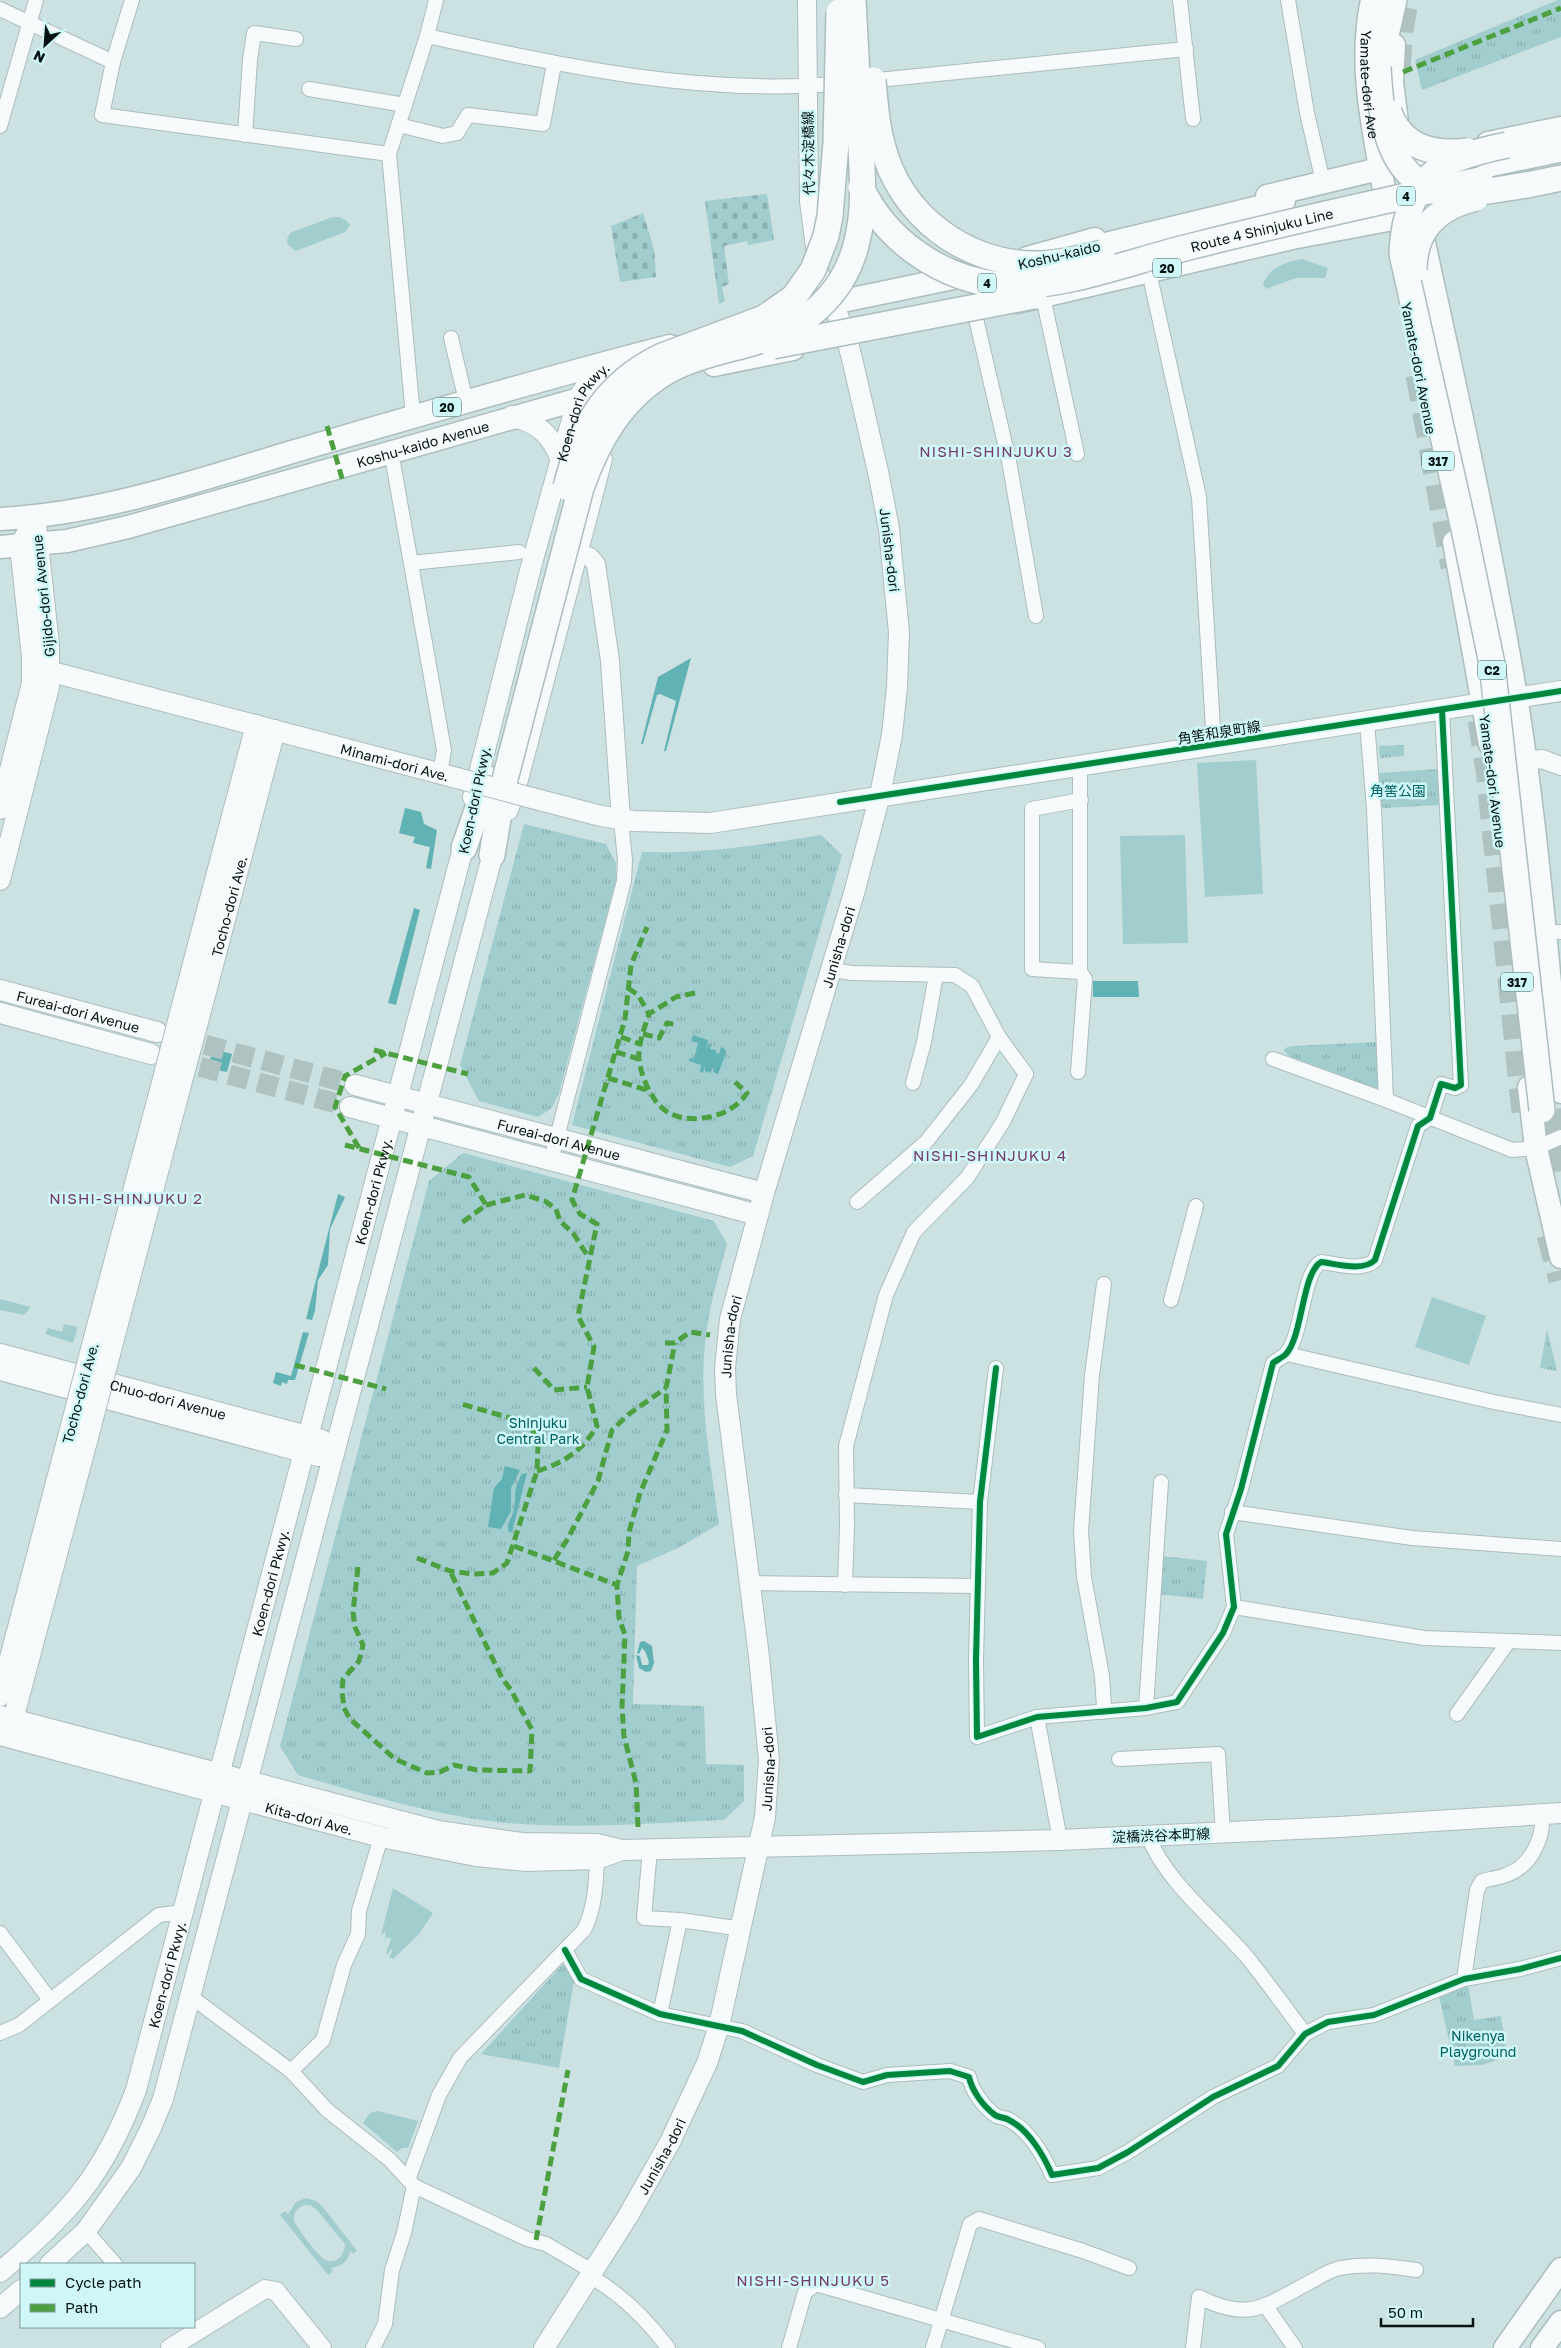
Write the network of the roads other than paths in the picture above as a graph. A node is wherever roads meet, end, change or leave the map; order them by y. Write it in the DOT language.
graph roads {
  1 [pos="36,0"];
  2 [pos="132,0"];
  3 [pos="436,0"];
  4 [pos="807,0"];
  5 [pos="868,0"];
  6 [pos="1180,0"];
  7 [pos="1288,0"];
  8 [pos="1372,0"];
  9 [pos="1384,0"];
  10 [pos="1394,0"];
  11 [pos="1403,0"];
  12 [pos="844,1"];
  13 [pos="0,9"];
  14 [pos="28,22"];
  15 [pos="427,36"];
  16 [pos="296,39"];
  17 [pos="1186,49"];
  18 [pos="113,62"];
  19 [pos="554,64"];
  20 [pos="806,87"];
  21 [pos="309,90"];
  22 [pos="4,92"];
  23 [pos="406,104"];
  24 [pos="1193,119"];
  25 [pos="399,125"];
  26 [pos="0,126"];
  27 [pos="1561,128"];
  28 [pos="1561,134"];
  29 [pos="245,135"];
  30 [pos="1561,141"];
  31 [pos="1516,147"];
  32 [pos="1561,149"];
  33 [pos="389,154"];
  34 [pos="1405,162"];
  35 [pos="1561,163"];
  36 [pos="1381,168"];
  37 [pos="1561,171"];
  38 [pos="1561,178"];
  39 [pos="1529,181"];
  40 [pos="1323,182"];
  41 [pos="1561,187"];
  42 [pos="1418,214"];
  43 [pos="1288,217"];
  44 [pos="1396,228"];
  45 [pos="1149,272"];
  46 [pos="951,279"];
  47 [pos="1043,297"];
  48 [pos="833,303"];
  49 [pos="974,310"];
  50 [pos="945,317"];
  51 [pos="452,338"];
  52 [pos="847,339"];
  53 [pos="611,361"];
  54 [pos="685,364"];
  55 [pos="615,388"];
  56 [pos="578,398"];
  57 [pos="466,401"];
  58 [pos="413,416"];
  59 [pos="512,416"];
  60 [pos="391,450"];
  61 [pos="1077,454"];
  62 [pos="560,458"];
  63 [pos="35,516"];
  64 [pos="0,519"];
  65 [pos="20,546"];
  66 [pos="519,552"];
  67 [pos="578,553"];
  68 [pos="411,563"];
  69 [pos="1036,616"];
  70 [pos="41,669"];
  71 [pos="1561,691"];
  72 [pos="1515,698"];
  73 [pos="1483,704"];
  74 [pos="1442,710"];
  75 [pos="1367,722"];
  76 [pos="256,725"];
  77 [pos="275,730"];
  78 [pos="1214,745"];
  79 [pos="1525,761"];
  80 [pos="1080,765"];
  81 [pos="1561,766"];
  82 [pos="448,776"];
  83 [pos="496,781"];
  84 [pos="880,795"];
  85 [pos="1081,800"];
  86 [pos="0,809"];
  87 [pos="621,820"];
  88 [pos="464,848"];
  89 [pos="492,855"];
  90 [pos="0,880"];
  91 [pos="1552,932"];
  92 [pos="832,970"];
  93 [pos="1080,972"];
  94 [pos="936,975"];
  95 [pos="0,990"];
  96 [pos="0,1013"];
  97 [pos="188,1019"];
  98 [pos="157,1032"];
  99 [pos="998,1037"];
  100 [pos="151,1054"];
  101 [pos="1273,1059"];
  102 [pos="1078,1072"];
  103 [pos="913,1083"];
  104 [pos="356,1085"];
  105 [pos="398,1096"];
  106 [pos="1386,1100"];
  107 [pos="426,1104"];
  108 [pos="1551,1104"];
  109 [pos="350,1107"];
  110 [pos="392,1118"];
  111 [pos="1430,1118"];
  112 [pos="420,1125"];
  113 [pos="1561,1137"];
  114 [pos="557,1138"];
  115 [pos="1536,1148"];
  116 [pos="551,1160"];
  117 [pos="764,1193"];
  118 [pos="857,1202"];
  119 [pos="1196,1206"];
  120 [pos="758,1215"];
  121 [pos="1561,1257"];
  122 [pos="1104,1284"];
  123 [pos="1171,1300"];
  124 [pos="0,1354"];
  125 [pos="1287,1354"];
  126 [pos="996,1368"];
  127 [pos="0,1370"];
  128 [pos="1561,1415"];
  129 [pos="81,1424"];
  130 [pos="306,1445"];
  131 [pos="334,1452"];
  132 [pos="1161,1482"];
  133 [pos="846,1495"];
  134 [pos="980,1502"];
  135 [pos="1232,1512"];
  136 [pos="1561,1550"];
  137 [pos="750,1583"];
  138 [pos="845,1586"];
  139 [pos="977,1586"];
  140 [pos="1234,1607"];
  141 [pos="1509,1641"];
  142 [pos="1561,1643"];
  143 [pos="0,1696"];
  144 [pos="1146,1708"];
  145 [pos="1102,1712"];
  146 [pos="1457,1714"];
  147 [pos="1037,1717"];
  148 [pos="5,1727"];
  149 [pos="1119,1759"];
  150 [pos="217,1784"];
  151 [pos="244,1791"];
  152 [pos="1551,1814"];
  153 [pos="1223,1833"];
  154 [pos="1148,1836"];
  155 [pos="381,1837"];
  156 [pos="1060,1840"];
  157 [pos="760,1847"];
  158 [pos="622,1850"];
  159 [pos="650,1850"];
  160 [pos="597,1860"];
  161 [pos="183,1912"];
  162 [pos="680,1920"];
  163 [pos="742,1929"];
  164 [pos="0,1933"];
  165 [pos="565,1950"];
  166 [pos="1561,1958"];
  167 [pos="1464,1978"];
  168 [pos="190,1996"];
  169 [pos="50,2000"];
  170 [pos="660,2014"];
  171 [pos="719,2026"];
  172 [pos="0,2033"];
  173 [pos="1305,2034"];
  174 [pos="291,2071"];
  175 [pos="411,2183"];
  176 [pos="86,2231"];
  177 [pos="51,2263"];
  178 [pos="114,2263"];
  179 [pos="1128,2268"];
  180 [pos="1561,2269"];
  181 [pos="1416,2270"];
  182 [pos="0,2272"];
  183 [pos="591,2273"];
  184 [pos="20,2291"];
  185 [pos="1265,2305"];
  186 [pos="0,2308"];
  187 [pos="941,2320"];
  188 [pos="1561,2322"];
  189 [pos="170,2348"];
  190 [pos="322,2348"];
  191 [pos="373,2348"];
  192 [pos="544,2348"];
  193 [pos="668,2348"];
  194 [pos="789,2348"];
  195 [pos="933,2348"];
  196 [pos="1038,2348"];
  197 [pos="1193,2348"];
  198 [pos="1295,2348"];
  199 [pos="1506,2348"];
  200 [pos="1542,2348"];
  1 -- 14 [label="street"];
  2 -- 18 [label="street"];
  3 -- 15 [label="street"];
  4 -- 20 [label="street, 代々木淀橋線"];
  5 -- 32 [label="highway, Route 4 Shinjuku Line / 4, bridge"];
  6 -- 17 [label="street"];
  7 -- 40 [label="street"];
  8 -- 36 [label="main road, Yamate-dori Ave / 317"];
  9 -- 39 [label="highway, bridge"];
  10 -- 31 [label="highway, bridge"];
  11 -- 34 [label="main road, Yamate-dori Ave / 317"];
  12 -- 43 [label="highway, Route 4 Shinjuku Line / 4, bridge"];
  12 -- 54 [label="highway, bridge"];
  12 -- 83 [label="highway, bridge"];
  13 -- 14 [label="street"];
  14 -- 18 [label="street"];
  14 -- 22 [label="street"];
  15 -- 19 [label="street"];
  15 -- 23 [label="street"];
  16 -- 29 [label="street"];
  17 -- 20 [label="street"];
  17 -- 24 [label="street"];
  18 -- 29 [label="street"];
  19 -- 20 [label="street"];
  19 -- 25 [label="street"];
  20 -- 48 [label="street, 代々木淀橋線"];
  21 -- 23 [label="street"];
  22 -- 26 [label="street"];
  23 -- 25 [label="street"];
  25 -- 33 [label="street"];
  27 -- 34 [label="main road, 20"];
  28 -- 31 [label="highway"];
  29 -- 33 [label="street"];
  30 -- 31 [label="main road"];
  31 -- 44 [label="highway, bridge"];
  33 -- 58 [label="street"];
  34 -- 36 [label="main road, 20"];
  34 -- 42 [label="main road, 317"];
  35 -- 43 [label="highway, Route 4 Shinjuku Line / 4, bridge"];
  36 -- 40 [label="main road, 20"];
  36 -- 44 [label="main road, 317"];
  37 -- 39 [label="main road"];
  38 -- 39 [label="highway"];
  39 -- 108 [label="highway, C2, bridge"];
  40 -- 46 [label="main road, 20"];
  41 -- 42 [label="main road, 20"];
  42 -- 44 [label="main road, 20"];
  42 -- 72 [label="main road, Yamate-dori Avenue / 317"];
  43 -- 46 [label="main road, Koshu-kaido / 20"];
  43 -- 50 [label="main road, 20"];
  43 -- 54 [label="highway, bridge"];
  44 -- 45 [label="main road, 20"];
  44 -- 73 [label="main road, Yamate-dori Avenue / 317"];
  44 -- 108 [label="highway, C2, bridge"];
  45 -- 47 [label="main road, 20"];
  45 -- 78 [label="street"];
  46 -- 48 [label="main road, Koshu-kaido / 20"];
  47 -- 49 [label="main road, 20"];
  47 -- 61 [label="street"];
  48 -- 52 [label="main road, Junisha-dori"];
  48 -- 53 [label="main road, Koshu-kaido Avenue / 20"];
  49 -- 50 [label="main road, 20"];
  49 -- 69 [label="street"];
  50 -- 52 [label="main road, 20"];
  51 -- 57 [label="street"];
  52 -- 55 [label="main road, Koshu-kaido Avenue / 20"];
  52 -- 84 [label="main road, Junisha-dori"];
  53 -- 55 [label="main road, Koen-dori Pkwy."];
  53 -- 56 [label="main road, Koen-dori Pkwy."];
  53 -- 57 [label="main road, Koshu-kaido Avenue / 20"];
  54 -- 83 [label="highway, bridge"];
  55 -- 56 [label="main road, Koshu-kaido Avenue / 20"];
  55 -- 67 [label="main road, Koen-dori Pkwy."];
  56 -- 59 [label="main road, Koshu-kaido Avenue / 20"];
  56 -- 62 [label="main road, Koen-dori Pkwy."];
  57 -- 58 [label="main road, Koshu-kaido Avenue / 20"];
  58 -- 63 [label="main road, Koshu-kaido Avenue / 20"];
  59 -- 60 [label="main road, Koshu-kaido Avenue / 20"];
  59 -- 62 [label="main road"];
  60 -- 65 [label="main road, Koshu-kaido Avenue / 20"];
  60 -- 68 [label="street"];
  62 -- 88 [label="main road, Koen-dori Pkwy."];
  63 -- 64 [label="main road, Koshu-kaido Avenue / 20"];
  63 -- 65 [label="main road, Gijido-dori Avenue"];
  65 -- 70 [label="main road, Gijido-dori Avenue"];
  66 -- 68 [label="street"];
  67 -- 87 [label="street"];
  67 -- 89 [label="main road, Koen-dori Pkwy."];
  68 -- 82 [label="street"];
  70 -- 76 [label="main road, Minami-dori Ave."];
  70 -- 86 [label="main road, Gijido-dori Avenue"];
  70 -- 90 [label="main road, Gijido-dori Avenue"];
  71 -- 72 [label="main road, 角筈和泉町線"];
  72 -- 73 [label="main road, 角筈和泉町線"];
  72 -- 79 [label="main road, Yamate-dori Avenue / 317"];
  73 -- 74 [label="main road, 角筈和泉町線"];
  73 -- 115 [label="main road, Yamate-dori Avenue / 317"];
  74 -- 75 [label="main road, 角筈和泉町線"];
  74 -- 111 [label="street"];
  75 -- 78 [label="main road, 角筈和泉町線"];
  75 -- 106 [label="street"];
  76 -- 77 [label="main road, Minami-dori Ave."];
  76 -- 97 [label="main road, Tocho-dori Ave."];
  77 -- 82 [label="main road, Minami-dori Ave."];
  77 -- 97 [label="main road, Tocho-dori Ave."];
  78 -- 80 [label="main road, 角筈和泉町線"];
  79 -- 81 [label="street"];
  79 -- 91 [label="main road, Yamate-dori Avenue / 317"];
  80 -- 84 [label="main road, 角筈和泉町線"];
  80 -- 85 [label="street"];
  82 -- 87 [label="main road, Minami-dori Ave., bridge"];
  83 -- 88 [label="highway"];
  83 -- 89 [label="highway"];
  84 -- 87 [label="main road, Minami-dori Ave."];
  84 -- 92 [label="main road, Junisha-dori"];
  85 -- 93 [label="street"];
  85 -- 93 [label="street"];
  87 -- 114 [label="street"];
  88 -- 105 [label="main road, Koen-dori Pkwy."];
  89 -- 107 [label="main road, Koen-dori Pkwy."];
  91 -- 108 [label="main road, Yamate-dori Avenue / 317"];
  92 -- 94 [label="street"];
  92 -- 117 [label="main road, Junisha-dori"];
  93 -- 102 [label="street"];
  94 -- 99 [label="street"];
  94 -- 103 [label="street"];
  95 -- 98 [label="main road, Fureai-dori Avenue"];
  96 -- 100 [label="main road, Fureai-dori Avenue"];
  97 -- 129 [label="main road, Tocho-dori Ave., bridge"];
  99 -- 118 [label="street"];
  99 -- 133 [label="street"];
  101 -- 106 [label="street"];
  104 -- 105 [label="main road, Fureai-dori Avenue"];
  105 -- 107 [label="main road, Fureai-dori Avenue"];
  105 -- 110 [label="main road, Koen-dori Pkwy."];
  106 -- 111 [label="street"];
  107 -- 112 [label="main road, Koen-dori Pkwy."];
  107 -- 114 [label="main road, Fureai-dori Avenue"];
  109 -- 110 [label="main road, Fureai-dori Avenue"];
  110 -- 112 [label="main road, Fureai-dori Avenue"];
  110 -- 130 [label="main road, Koen-dori Pkwy."];
  111 -- 115 [label="street"];
  111 -- 125 [label="street"];
  112 -- 116 [label="main road, Fureai-dori Avenue"];
  112 -- 131 [label="main road, Koen-dori Pkwy."];
  113 -- 115 [label="street"];
  114 -- 116 [label="street"];
  114 -- 117 [label="main road, Fureai-dori Avenue"];
  115 -- 121 [label="main road, Yamate-dori Avenue / 317"];
  116 -- 120 [label="main road, Fureai-dori Avenue"];
  117 -- 120 [label="main road, Junisha-dori"];
  119 -- 123 [label="street"];
  120 -- 137 [label="main road, Junisha-dori"];
  122 -- 145 [label="street"];
  124 -- 130 [label="main road, Chuo-dori Avenue"];
  125 -- 128 [label="street"];
  125 -- 135 [label="street"];
  126 -- 134 [label="street"];
  127 -- 130 [label="main road, Chuo-dori Avenue"];
  129 -- 143 [label="main road, Tocho-dori Ave."];
  129 -- 148 [label="main road, Tocho-dori Ave."];
  130 -- 131 [label="main road, Chuo-dori Avenue"];
  130 -- 150 [label="main road, Koen-dori Pkwy."];
  131 -- 151 [label="main road, Koen-dori Pkwy."];
  132 -- 144 [label="street"];
  133 -- 134 [label="street"];
  133 -- 138 [label="street"];
  134 -- 139 [label="street"];
  135 -- 136 [label="street"];
  135 -- 140 [label="street"];
  137 -- 138 [label="street"];
  137 -- 157 [label="main road, Junisha-dori"];
  138 -- 139 [label="street"];
  139 -- 147 [label="street"];
  140 -- 141 [label="street"];
  140 -- 144 [label="street"];
  141 -- 142 [label="street"];
  141 -- 146 [label="street"];
  144 -- 145 [label="street"];
  145 -- 147 [label="street"];
  147 -- 156 [label="street"];
  148 -- 150 [label="main road, Kita-dori Ave."];
  149 -- 153 [label="street"];
  150 -- 151 [label="main road, Kita-dori Ave."];
  150 -- 161 [label="main road, Koen-dori Pkwy."];
  151 -- 155 [label="main road, Kita-dori Ave."];
  151 -- 158 [label="main road, Kita-dori Ave."];
  151 -- 168 [label="main road, Koen-dori Pkwy."];
  152 -- 153 [label="main road, 淀橋渋谷本町線"];
  152 -- 167 [label="street"];
  153 -- 154 [label="main road, 淀橋渋谷本町線"];
  154 -- 156 [label="main road, 淀橋渋谷本町線"];
  154 -- 173 [label="street"];
  155 -- 160 [label="main road, Kita-dori Ave."];
  155 -- 174 [label="street"];
  156 -- 157 [label="main road, 淀橋渋谷本町線"];
  157 -- 159 [label="main road, Kita-dori Ave."];
  157 -- 163 [label="main road, Junisha-dori"];
  158 -- 159 [label="main road, Kita-dori Ave."];
  158 -- 160 [label="main road, Kita-dori Ave."];
  159 -- 162 [label="street"];
  160 -- 165 [label="street"];
  161 -- 169 [label="street"];
  161 -- 182 [label="main road, Koen-dori Pkwy."];
  162 -- 163 [label="street"];
  162 -- 170 [label="street"];
  163 -- 171 [label="main road, Junisha-dori"];
  164 -- 169 [label="street"];
  165 -- 170 [label="street"];
  165 -- 175 [label="street"];
  166 -- 167 [label="street"];
  167 -- 173 [label="street"];
  168 -- 174 [label="street"];
  168 -- 176 [label="main road, Koen-dori Pkwy."];
  169 -- 172 [label="street"];
  170 -- 171 [label="street"];
  171 -- 173 [label="street"];
  171 -- 183 [label="main road, Junisha-dori"];
  174 -- 175 [label="street"];
  175 -- 183 [label="street"];
  175 -- 191 [label="street"];
  176 -- 177 [label="main road, Koen-dori Pkwy."];
  176 -- 178 [label="street"];
  179 -- 187 [label="street"];
  180 -- 199 [label="main road"];
  181 -- 185 [label="street"];
  183 -- 192 [label="main road, Junisha-dori"];
  183 -- 193 [label="street"];
  184 -- 186 [label="main road"];
  185 -- 197 [label="street"];
  185 -- 198 [label="street"];
  187 -- 194 [label="street"];
  187 -- 195 [label="street"];
  187 -- 196 [label="street"];
  188 -- 200 [label="main road"];
  189 -- 190 [label="street"];
}
